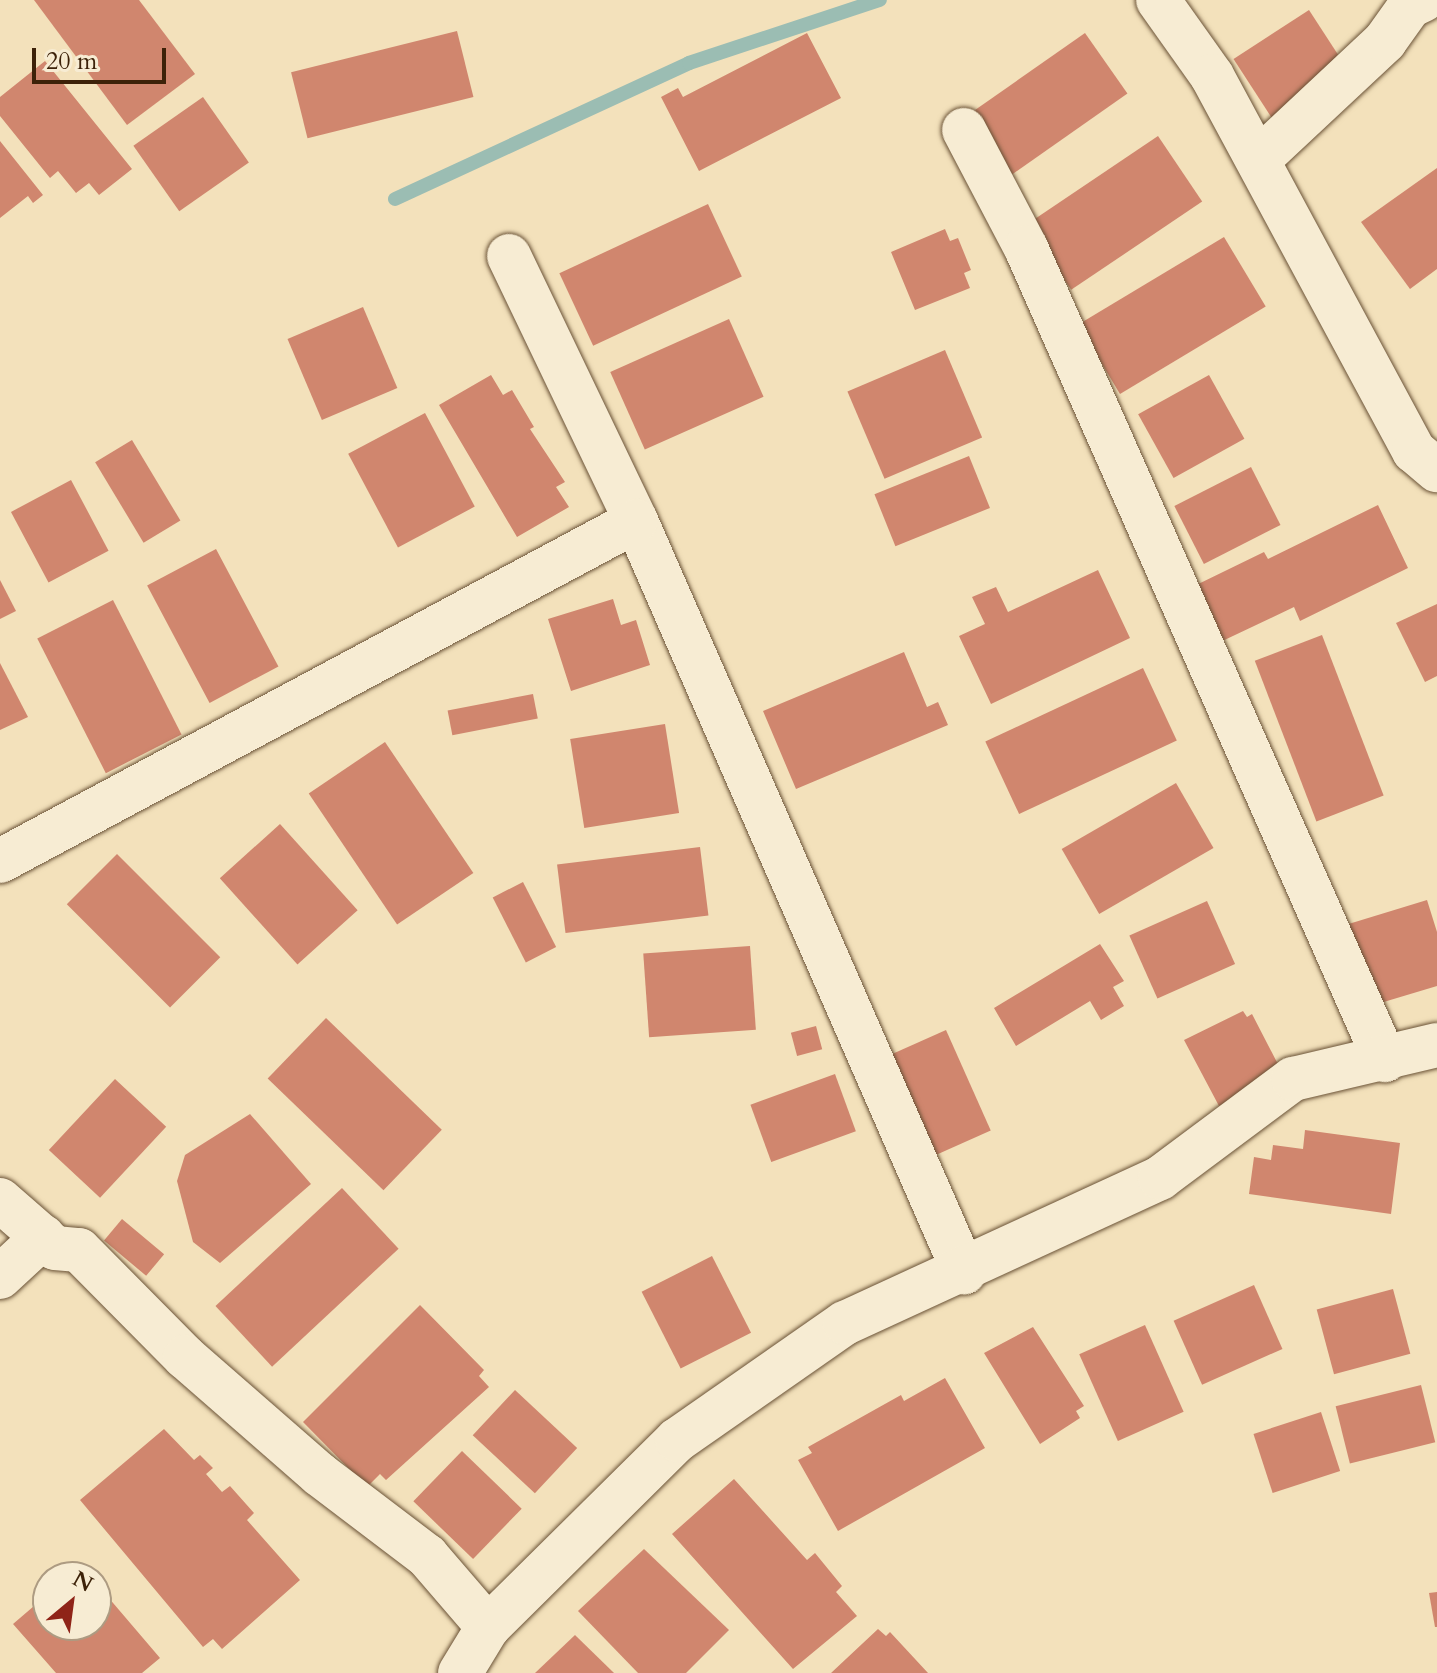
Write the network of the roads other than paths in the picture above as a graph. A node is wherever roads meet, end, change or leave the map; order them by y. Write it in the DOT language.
graph roads {
  1 [pos="1158,0"];
  2 [pos="1423,0"];
  3 [pos="964,130"];
  4 [pos="1258,160"];
  5 [pos="509,256"];
  6 [pos="1437,470"];
  7 [pos="636,521"];
  8 [pos="0,861"];
  9 [pos="1437,1045"];
  10 [pos="1385,1060"];
  11 [pos="0,1200"];
  12 [pos="43,1237"];
  13 [pos="964,1272"];
  14 [pos="0,1277"];
  15 [pos="488,1627"];
  16 [pos="460,1673"];
  1 -- 4 [label="street"];
  2 -- 4 [label="street"];
  3 -- 10 [label="street"];
  4 -- 6 [label="street"];
  5 -- 7 [label="street"];
  7 -- 8 [label="street"];
  7 -- 13 [label="street"];
  9 -- 10 [label="street"];
  10 -- 13 [label="street"];
  11 -- 12 [label="street"];
  12 -- 14 [label="street"];
  12 -- 15 [label="street"];
  13 -- 15 [label="street"];
  15 -- 16 [label="street"];
}
